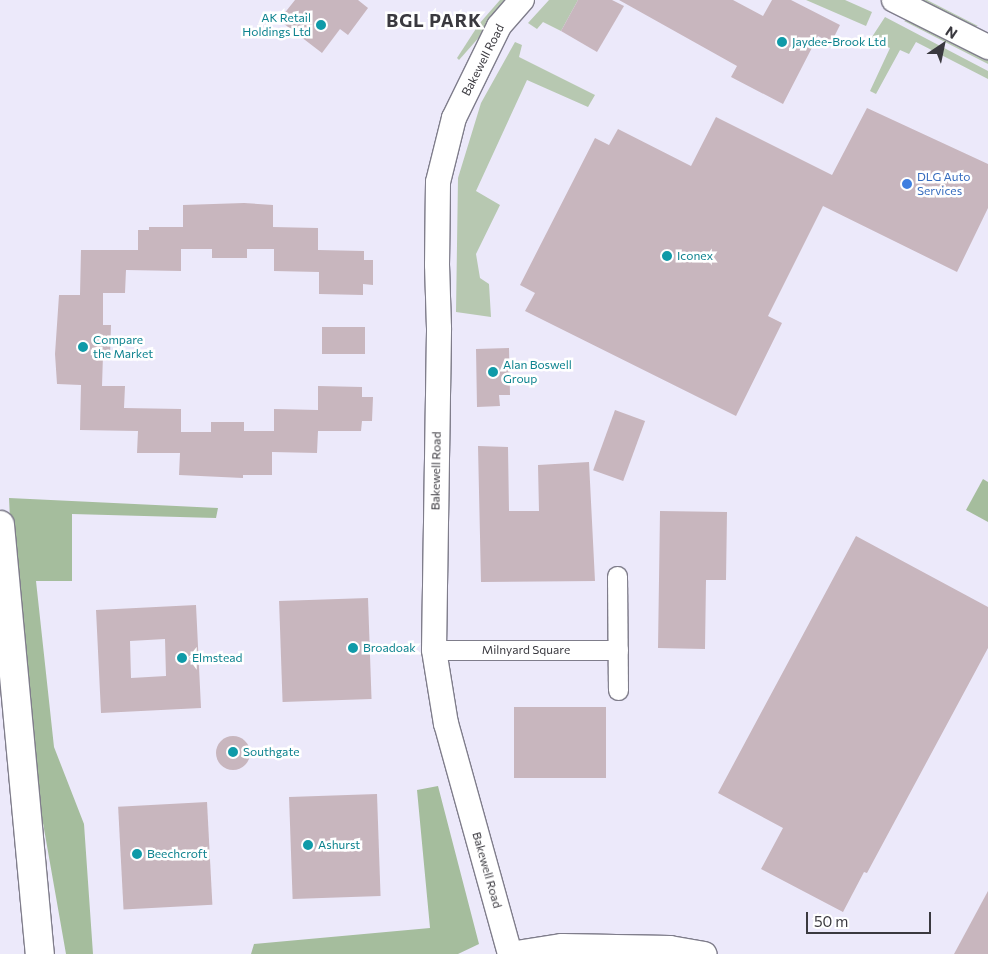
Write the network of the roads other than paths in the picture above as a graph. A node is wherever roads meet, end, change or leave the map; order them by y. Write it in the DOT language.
graph roads {
  1 [pos="522,0"];
  2 [pos="894,0"];
  3 [pos="988,47"];
  4 [pos="0,525"];
  5 [pos="617,576"];
  6 [pos="434,650"];
  7 [pos="618,650"];
  8 [pos="618,690"];
  9 [pos="40,954"];
  10 [pos="510,954"];
  11 [pos="704,954"];
  1 -- 6 [label="street, Bakewell Road"];
  2 -- 3 [label="street"];
  4 -- 9 [label="highway"];
  5 -- 7 [label="street"];
  6 -- 7 [label="street, Milnyard Square"];
  6 -- 10 [label="street, Bakewell Road"];
  7 -- 8 [label="street"];
  10 -- 11 [label="street"];
}
